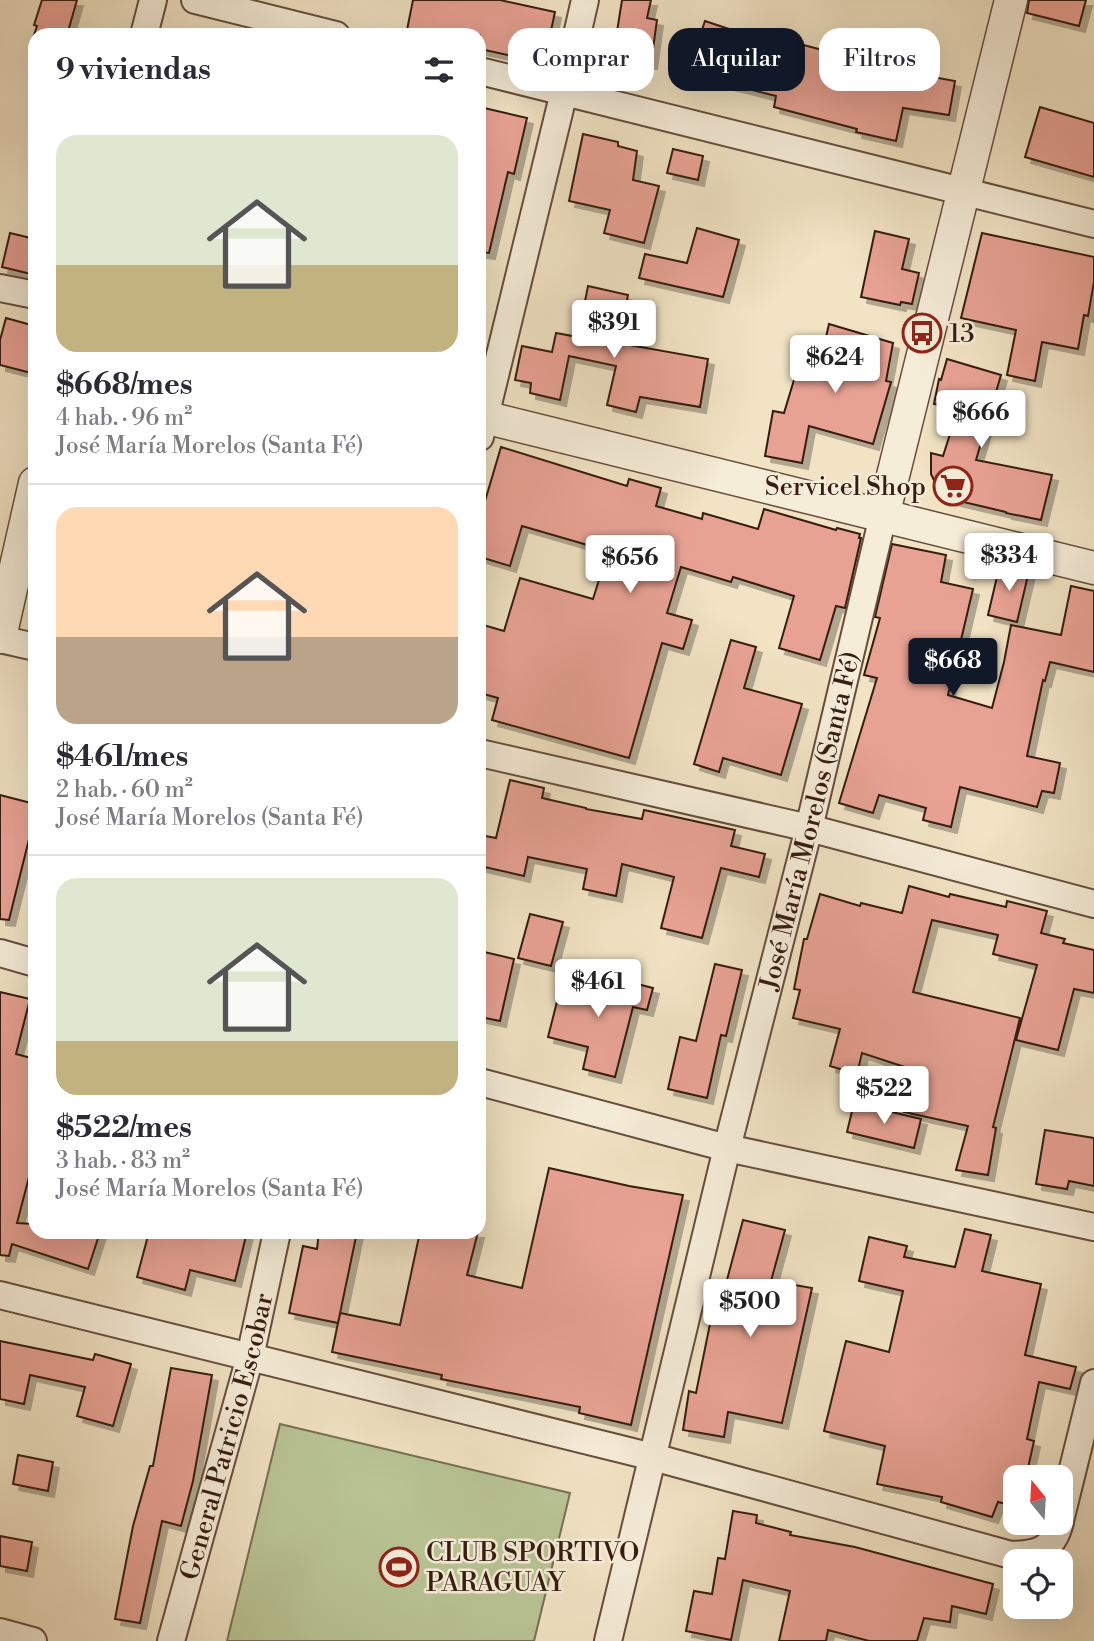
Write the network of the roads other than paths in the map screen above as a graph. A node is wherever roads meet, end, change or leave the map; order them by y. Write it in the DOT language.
graph roads {
  1 [pos="153,0"];
  2 [pos="195,0"];
  3 [pos="585,0"];
  4 [pos="1011,0"];
  5 [pos="146,28"];
  6 [pos="308,28"];
  7 [pos="486,72"];
  8 [pos="564,92"];
  9 [pos="963,192"];
  10 [pos="1094,224"];
  11 [pos="0,288"];
  12 [pos="28,294"];
  13 [pos="486,403"];
  14 [pos="486,424"];
  15 [pos="28,514"];
  16 [pos="883,516"];
  17 [pos="1094,568"];
  18 [pos="0,638"];
  19 [pos="28,645"];
  20 [pos="486,754"];
  21 [pos="809,828"];
  22 [pos="1094,904"];
  23 [pos="0,953"];
  24 [pos="28,961"];
  25 [pos="486,1085"];
  26 [pos="727,1148"];
  27 [pos="1094,1227"];
  28 [pos="275,1239"];
  29 [pos="0,1296"];
  30 [pos="250,1357"];
  31 [pos="1094,1383"];
  32 [pos="653,1457"];
  33 [pos="1073,1470"];
  34 [pos="1055,1535"];
  35 [pos="0,1632"];
  36 [pos="33,1641"];
  37 [pos="172,1641"];
  38 [pos="608,1641"];
  1 -- 5 [label="street"];
  2 -- 6 [label="street"];
  3 -- 8 [label="street"];
  4 -- 9 [label="street, José María Morelos (Santa Fé)"];
  7 -- 8 [label="street"];
  8 -- 9 [label="street"];
  8 -- 13 [label="street"];
  9 -- 10 [label="street"];
  9 -- 16 [label="street, José María Morelos (Santa Fé)"];
  11 -- 12 [label="street"];
  14 -- 16 [label="street"];
  15 -- 18 [label="street"];
  16 -- 17 [label="street"];
  16 -- 21 [label="street, José María Morelos (Santa Fé)"];
  18 -- 19 [label="street"];
  20 -- 21 [label="street"];
  21 -- 22 [label="street"];
  21 -- 26 [label="street, José María Morelos (Santa Fé)"];
  23 -- 24 [label="street"];
  25 -- 26 [label="street"];
  26 -- 27 [label="street"];
  26 -- 32 [label="street, José María Morelos (Santa Fé)"];
  28 -- 30 [label="street, General Patricio Escobar"];
  29 -- 30 [label="street"];
  30 -- 32 [label="street"];
  30 -- 37 [label="street, General Patricio Escobar"];
  31 -- 33 [label="street"];
  32 -- 34 [label="street"];
  32 -- 38 [label="street, José María Morelos (Santa Fé)"];
  35 -- 36 [label="street"];
}
